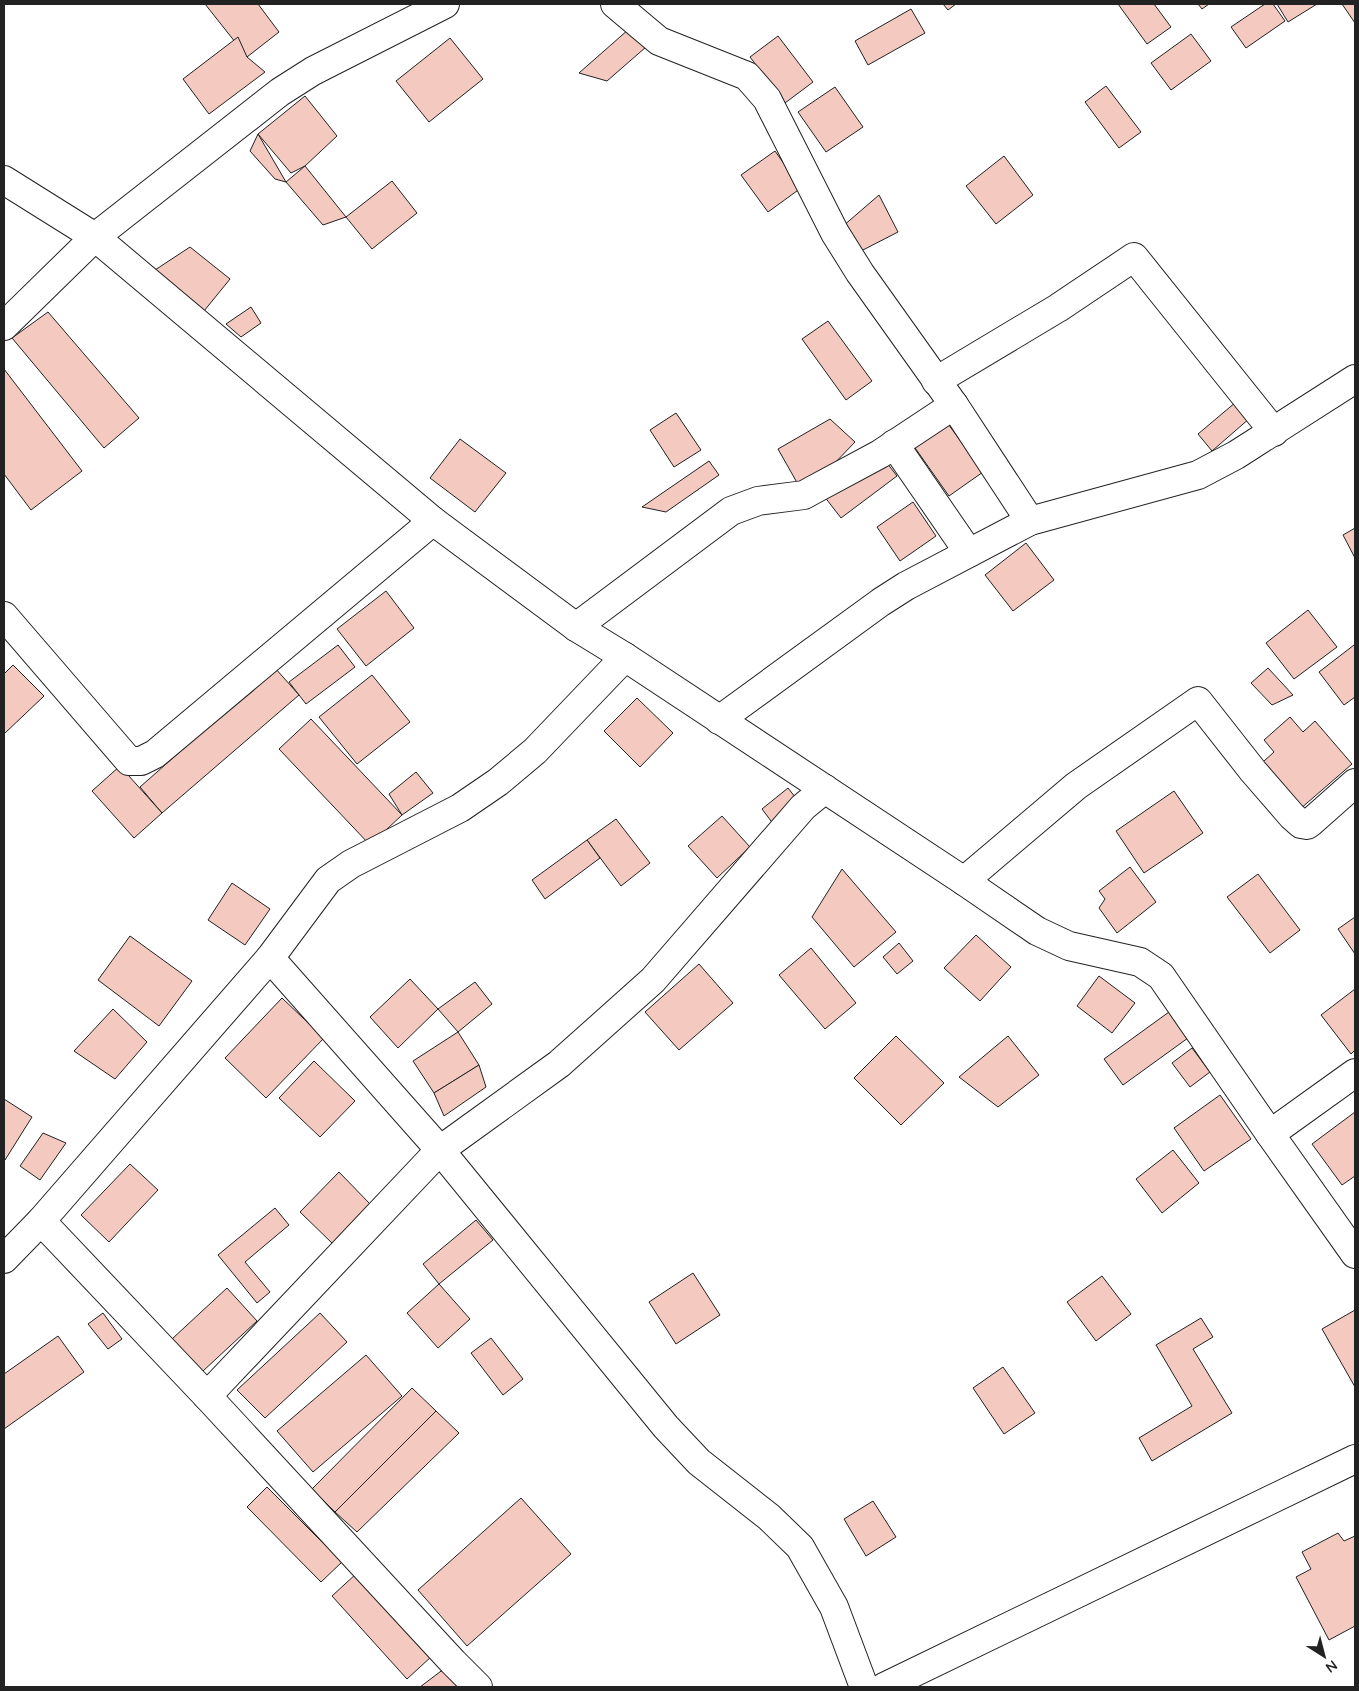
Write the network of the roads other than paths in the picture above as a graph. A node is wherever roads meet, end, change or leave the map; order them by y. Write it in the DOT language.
graph roads {
  1 [pos="445,4"];
  2 [pos="615,4"];
  3 [pos="4,180"];
  4 [pos="95,237"];
  5 [pos="4,326"];
  6 [pos="1355,379"];
  7 [pos="936,381"];
  8 [pos="954,405"];
  9 [pos="1274,432"];
  10 [pos="894,444"];
  11 [pos="1030,521"];
  12 [pos="433,522"];
  13 [pos="969,553"];
  14 [pos="4,616"];
  15 [pos="576,627"];
  16 [pos="625,657"];
  17 [pos="719,720"];
  18 [pos="1355,783"];
  19 [pos="825,789"];
  20 [pos="964,881"];
  21 [pos="270,958"];
  22 [pos="1355,1073"];
  23 [pos="1270,1134"];
  24 [pos="440,1150"];
  25 [pos="41,1221"];
  26 [pos="1355,1254"];
  27 [pos="4,1259"];
  28 [pos="207,1396"];
  29 [pos="1355,1459"];
  30 [pos="478,1687"];
  31 [pos="864,1687"];
  32 [pos="884,1687"];
  1 -- 4 [label="street"];
  2 -- 7 [label="street"];
  3 -- 4 [label="street"];
  4 -- 5 [label="street"];
  4 -- 12 [label="street"];
  6 -- 9 [label="street"];
  7 -- 8 [label="street"];
  7 -- 9 [label="street"];
  8 -- 10 [label="street"];
  8 -- 11 [label="street"];
  9 -- 11 [label="street"];
  10 -- 13 [label="street"];
  10 -- 15 [label="street"];
  11 -- 13 [label="street"];
  12 -- 14 [label="street"];
  12 -- 15 [label="street"];
  13 -- 17 [label="street"];
  15 -- 16 [label="street"];
  16 -- 17 [label="street"];
  16 -- 21 [label="street"];
  17 -- 19 [label="street"];
  18 -- 20 [label="street"];
  19 -- 20 [label="street"];
  19 -- 24 [label="street"];
  20 -- 23 [label="street"];
  21 -- 24 [label="street"];
  21 -- 25 [label="street"];
  22 -- 23 [label="street"];
  23 -- 26 [label="street"];
  24 -- 28 [label="street"];
  24 -- 31 [label="street"];
  25 -- 27 [label="street"];
  25 -- 28 [label="street"];
  28 -- 30 [label="street"];
  29 -- 32 [label="street"];
}
